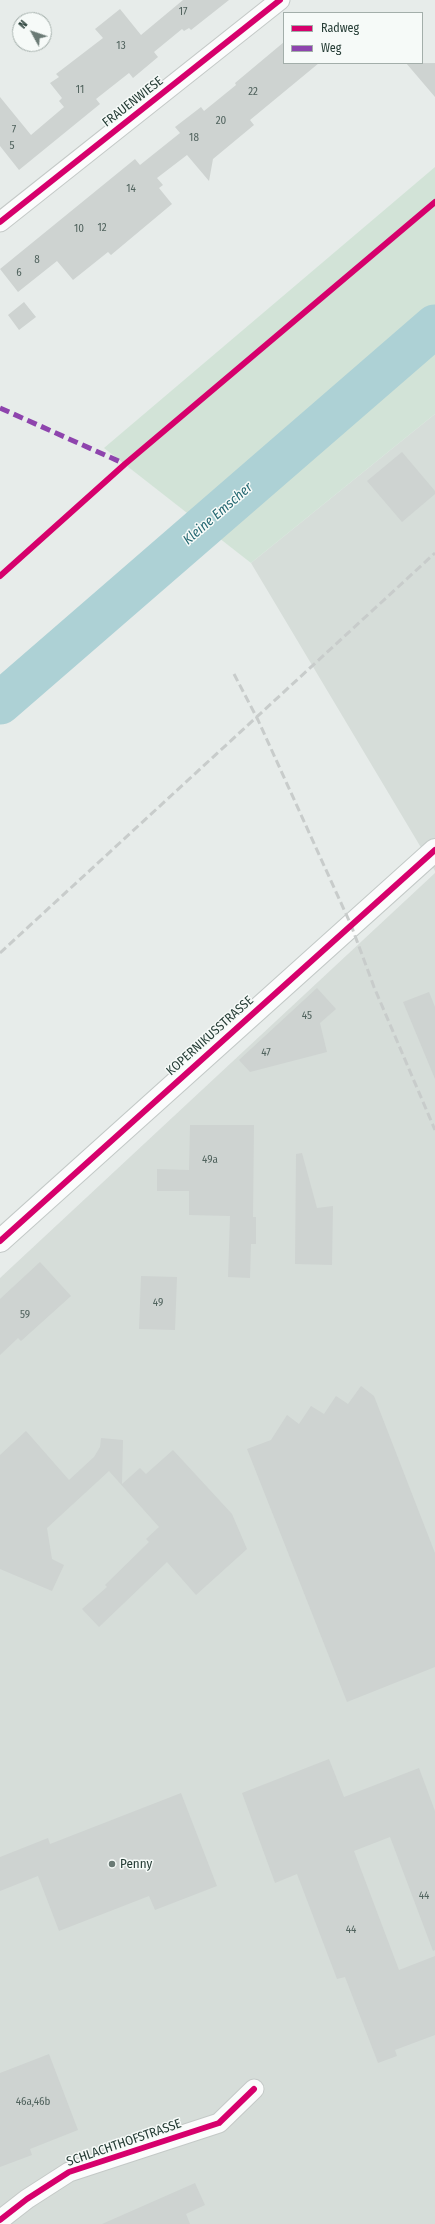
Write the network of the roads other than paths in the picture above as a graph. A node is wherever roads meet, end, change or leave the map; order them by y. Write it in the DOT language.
graph roads {
  1 [pos="280,0"];
  2 [pos="0,222"];
  3 [pos="435,850"];
  4 [pos="0,1241"];
  5 [pos="254,2089"];
  6 [pos="0,2220"];
  1 -- 2 [label="street, FRAUENWIESE"];
  3 -- 4 [label="street, KOPERNIKUSSTRASSE"];
  5 -- 6 [label="street, SCHLACHTHOFSTRASSE"];
}
